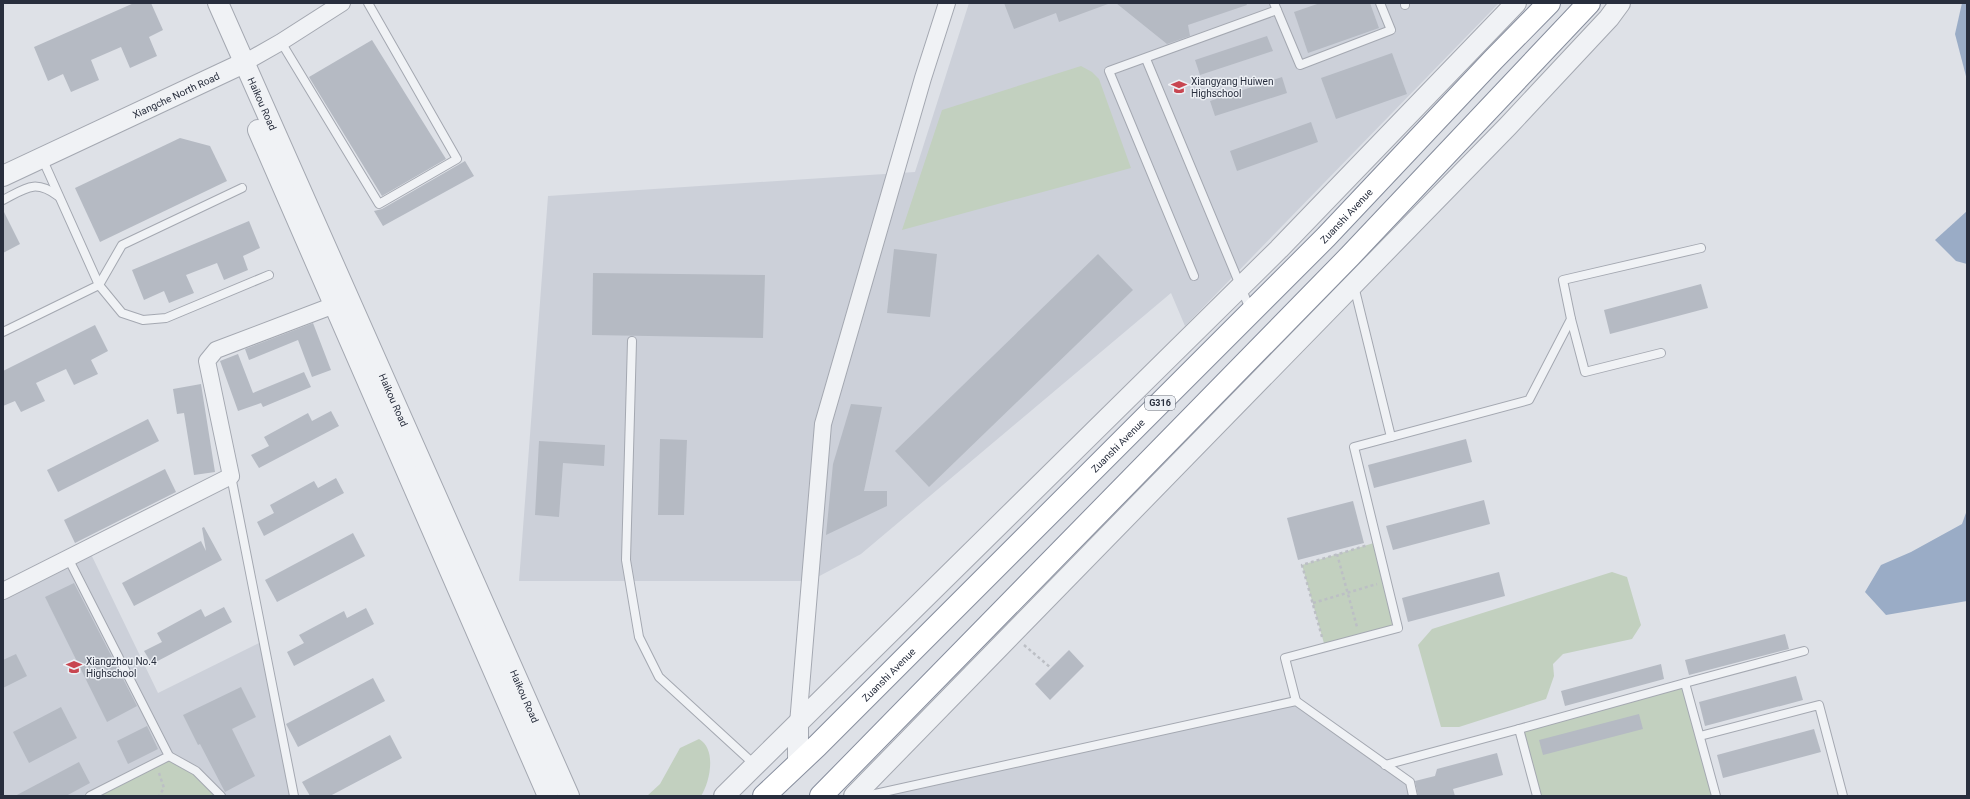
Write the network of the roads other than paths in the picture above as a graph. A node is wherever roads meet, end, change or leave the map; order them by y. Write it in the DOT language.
graph roads {
  1 [pos="203,3"];
  2 [pos="218,3"];
  3 [pos="342,3"];
  4 [pos="368,3"];
  5 [pos="947,3"];
  6 [pos="1380,3"];
  7 [pos="1516,3"];
  8 [pos="1549,3"];
  9 [pos="1589,3"];
  10 [pos="1620,3"];
  11 [pos="1276,6"];
  12 [pos="281,42"];
  13 [pos="1146,59"];
  14 [pos="238,66"];
  15 [pos="42,158"];
  16 [pos="3,176"];
  17 [pos="242,188"];
  18 [pos="59,196"];
  19 [pos="3,200"];
  20 [pos="1701,248"];
  21 [pos="269,275"];
  22 [pos="1194,276"];
  23 [pos="1354,284"];
  24 [pos="99,285"];
  25 [pos="1242,286"];
  26 [pos="342,302"];
  27 [pos="1251,312"];
  28 [pos="1571,319"];
  29 [pos="3,332"];
  30 [pos="632,342"];
  31 [pos="1661,353"];
  32 [pos="1390,437"];
  33 [pos="231,476"];
  34 [pos="68,558"];
  35 [pos="3,591"];
  36 [pos="1804,652"];
  37 [pos="1685,683"];
  38 [pos="1296,702"];
  39 [pos="798,724"];
  40 [pos="1519,729"];
  41 [pos="1700,736"];
  42 [pos="169,756"];
  43 [pos="798,764"];
  44 [pos="1385,764"];
  45 [pos="756,766"];
  46 [pos="90,796"];
  47 [pos="221,796"];
  48 [pos="294,796"];
  49 [pos="548,796"];
  50 [pos="570,796"];
  51 [pos="724,796"];
  52 [pos="764,796"];
  53 [pos="821,796"];
  54 [pos="854,796"];
  55 [pos="866,796"];
  56 [pos="1414,796"];
  57 [pos="1537,796"];
  58 [pos="1716,796"];
  59 [pos="1843,796"];
  1 -- 14 [label="street, Haikou Road"];
  2 -- 14 [label="street, Haikou Road"];
  3 -- 12 [label="street, Xiangche North Road"];
  4 -- 12 [label="lane"];
  5 -- 39 [label="street"];
  6 -- 11 [label="lane"];
  7 -- 25 [label="street"];
  8 -- 27 [label="highway, Zuanshi Avenue / G316"];
  9 -- 53 [label="highway"];
  10 -- 23 [label="street"];
  11 -- 13 [label="lane"];
  12 -- 14 [label="street, Xiangche North Road"];
  13 -- 22 [label="lane"];
  13 -- 25 [label="lane"];
  14 -- 15 [label="street, Xiangche North Road"];
  14 -- 26 [label="street, Haikou Road"];
  15 -- 16 [label="street, Xiangche North Road"];
  15 -- 18 [label="lane"];
  17 -- 24 [label="lane"];
  18 -- 19 [label="lane"];
  18 -- 24 [label="lane"];
  20 -- 28 [label="lane"];
  21 -- 24 [label="lane"];
  23 -- 32 [label="lane"];
  23 -- 54 [label="street"];
  24 -- 29 [label="lane"];
  25 -- 27 [label="lane"];
  25 -- 39 [label="street"];
  26 -- 33 [label="street"];
  26 -- 49 [label="street, Haikou Road"];
  26 -- 50 [label="street, Haikou Road"];
  27 -- 43 [label="highway, Zuanshi Avenue / G316"];
  28 -- 31 [label="lane"];
  28 -- 32 [label="lane"];
  30 -- 45 [label="lane"];
  32 -- 38 [label="lane"];
  33 -- 34 [label="street"];
  33 -- 48 [label="lane"];
  34 -- 35 [label="street"];
  34 -- 42 [label="lane"];
  36 -- 37 [label="lane"];
  37 -- 40 [label="lane"];
  37 -- 41 [label="lane"];
  38 -- 44 [label="lane"];
  38 -- 55 [label="lane"];
  39 -- 43 [label="street"];
  39 -- 45 [label="street"];
  40 -- 44 [label="lane"];
  40 -- 57 [label="lane"];
  41 -- 58 [label="lane"];
  41 -- 59 [label="lane"];
  42 -- 46 [label="lane"];
  42 -- 47 [label="lane"];
  43 -- 52 [label="highway, Zuanshi Avenue / G316"];
  44 -- 56 [label="lane"];
  45 -- 51 [label="street"];
}
